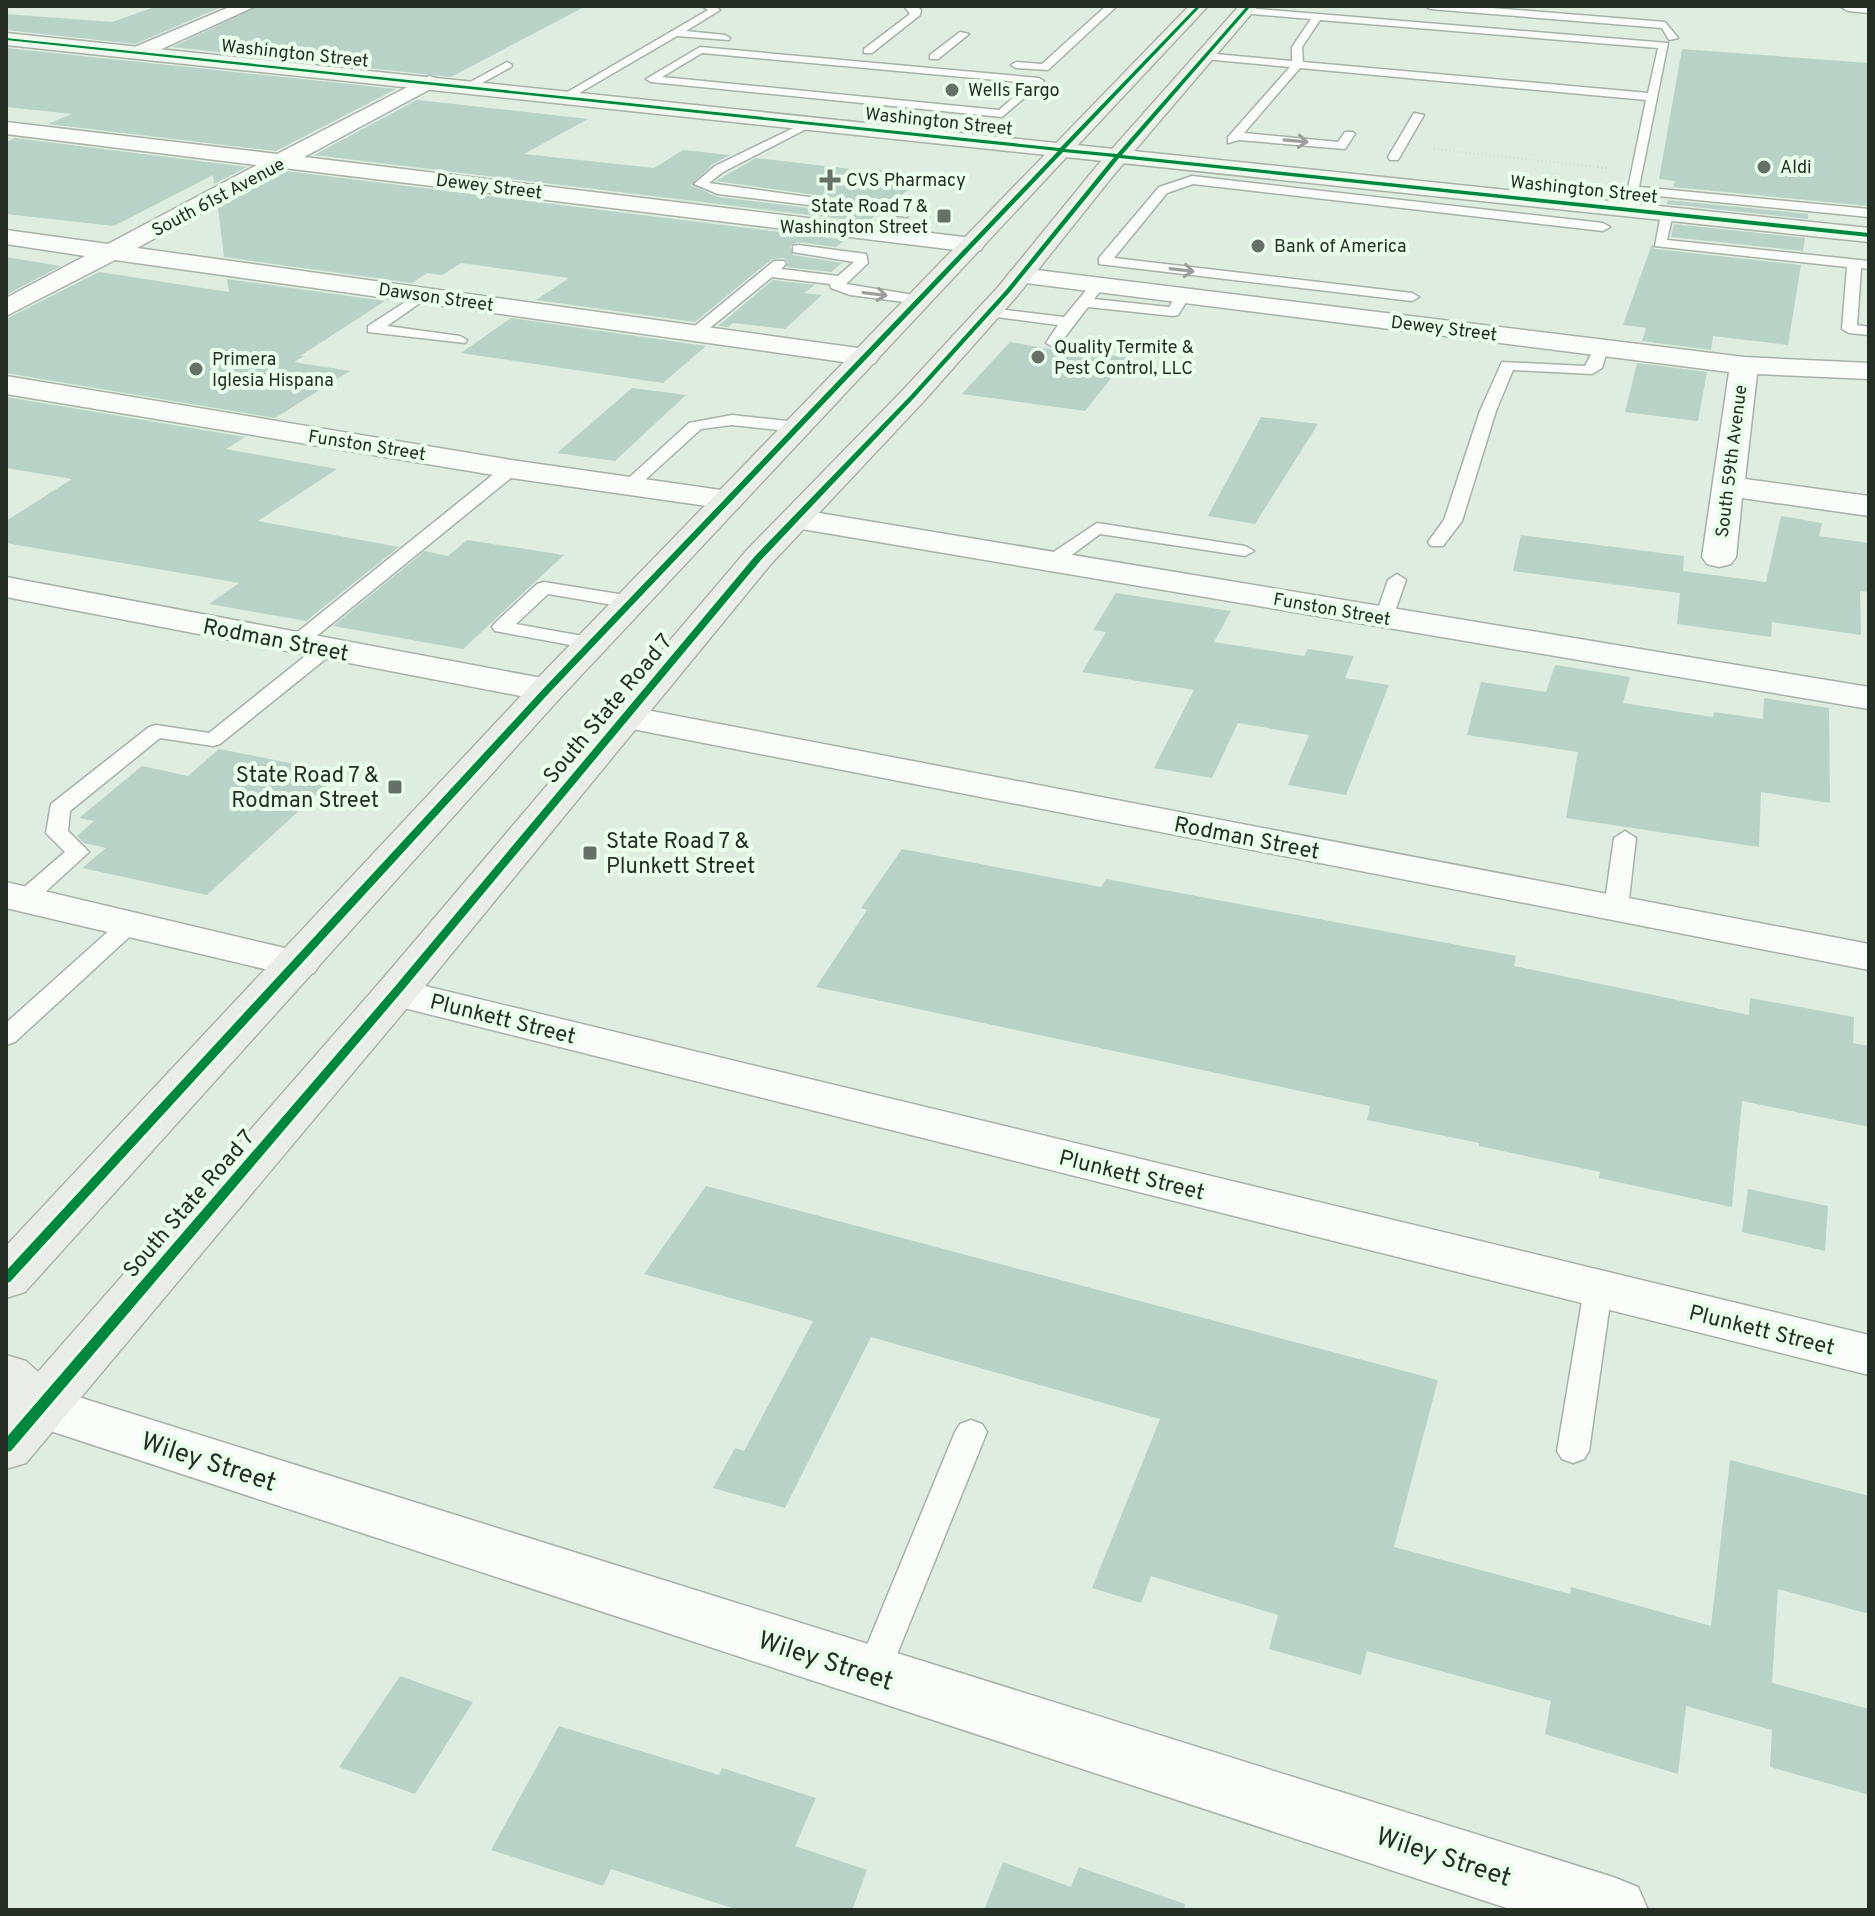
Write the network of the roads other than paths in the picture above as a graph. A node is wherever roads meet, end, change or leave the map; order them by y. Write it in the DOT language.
graph roads {
  1 [pos="247,6"];
  2 [pos="707,6"];
  3 [pos="909,6"];
  4 [pos="1112,6"];
  5 [pos="1199,6"];
  6 [pos="1430,6"];
  7 [pos="1848,6"];
  8 [pos="1247,8"];
  9 [pos="1869,8"];
  10 [pos="1318,16"];
  11 [pos="675,33"];
  12 [pos="964,34"];
  13 [pos="735,38"];
  14 [pos="1673,38"];
  15 [pos="6,39"];
  16 [pos="853,49"];
  17 [pos="868,51"];
  18 [pos="881,52"];
  19 [pos="137,53"];
  20 [pos="921,56"];
  21 [pos="1204,56"];
  22 [pos="934,57"];
  23 [pos="950,59"];
  24 [pos="997,63"];
  25 [pos="1298,64"];
  26 [pos="507,65"];
  27 [pos="902,69"];
  28 [pos="429,82"];
  29 [pos="881,84"];
  30 [pos="467,87"];
  31 [pos="768,91"];
  32 [pos="565,97"];
  33 [pos="1653,97"];
  34 [pos="755,99"];
  35 [pos="1418,115"];
  36 [pos="810,123"];
  37 [pos="6,128"];
  38 [pos="1349,134"];
  39 [pos="1065,150"];
  40 [pos="1119,156"];
  41 [pos="1394,157"];
  42 [pos="285,162"];
  43 [pos="1201,173"];
  44 [pos="1630,200"];
  45 [pos="1460,201"];
  46 [pos="1869,213"];
  47 [pos="902,214"];
  48 [pos="1667,214"];
  49 [pos="824,227"];
  50 [pos="1603,227"];
  51 [pos="1869,235"];
  52 [pos="6,237"];
  53 [pos="972,245"];
  54 [pos="798,249"];
  55 [pos="112,252"];
  56 [pos="1861,265"];
  57 [pos="769,272"];
  58 [pos="1020,276"];
  59 [pos="841,281"];
  60 [pos="1096,283"];
  61 [pos="422,295"];
  62 [pos="1412,297"];
  63 [pos="920,300"];
  64 [pos="1178,304"];
  65 [pos="6,308"];
  66 [pos="988,312"];
  67 [pos="1068,322"];
  68 [pos="1184,323"];
  69 [pos="1869,331"];
  70 [pos="695,333"];
  71 [pos="460,340"];
  72 [pos="1053,343"];
  73 [pos="1601,348"];
  74 [pos="865,357"];
  75 [pos="1744,365"];
  76 [pos="1869,371"];
  77 [pos="6,385"];
  78 [pos="511,469"];
  79 [pos="784,477"];
  80 [pos="629,485"];
  81 [pos="1726,486"];
  82 [pos="728,500"];
  83 [pos="1869,506"];
  84 [pos="1437,542"];
  85 [pos="1245,551"];
  86 [pos="1719,557"];
  87 [pos="758,558"];
  88 [pos="1052,561"];
  89 [pos="1397,580"];
  90 [pos="6,587"];
  91 [pos="631,602"];
  92 [pos="1384,617"];
  93 [pos="592,643"];
  94 [pos="311,646"];
  95 [pos="547,690"];
  96 [pos="1869,698"];
  97 [pos="625,717"];
  98 [pos="1625,838"];
  99 [pos="15,897"];
  100 [pos="1616,908"];
  101 [pos="130,924"];
  102 [pos="1869,957"];
  103 [pos="298,964"];
  104 [pos="396,992"];
  105 [pos="6,1037"];
  106 [pos="22,1262"];
  107 [pos="1598,1289"];
  108 [pos="6,1313"];
  109 [pos="1869,1355"];
  110 [pos="17,1409"];
  111 [pos="971,1432"];
  112 [pos="1573,1451"];
  113 [pos="872,1674"];
  114 [pos="1613,1910"];
  1 -- 19 [label="street"];
  2 -- 11 [label="lane"];
  3 -- 17 [label="lane"];
  4 -- 24 [label="lane"];
  5 -- 39 [label="main road, South State Road 7"];
  6 -- 14 [label="lane"];
  7 -- 9 [label="street"];
  8 -- 10 [label="lane"];
  8 -- 21 [label="main road, South State Road 7"];
  10 -- 25 [label="lane"];
  10 -- 33 [label="lane"];
  11 -- 13 [label="lane"];
  11 -- 32 [label="lane"];
  12 -- 22 [label="lane"];
  15 -- 19 [label="street, Washington Street"];
  16 -- 17 [label="lane"];
  17 -- 18 [label="lane"];
  19 -- 28 [label="street, Washington Street"];
  20 -- 22 [label="lane"];
  21 -- 25 [label="lane"];
  21 -- 40 [label="main road, South State Road 7"];
  22 -- 23 [label="lane"];
  25 -- 33 [label="lane"];
  25 -- 38 [label="lane, one-way"];
  26 -- 30 [label="lane"];
  27 -- 29 [label="lane"];
  27 -- 31 [label="lane"];
  27 -- 31 [label="lane"];
  28 -- 30 [label="street, Washington Street"];
  28 -- 42 [label="street, South 61st Avenue"];
  30 -- 32 [label="street, Washington Street"];
  31 -- 34 [label="lane"];
  32 -- 36 [label="street, Washington Street"];
  33 -- 44 [label="lane"];
  35 -- 41 [label="lane"];
  36 -- 39 [label="street, Washington Street"];
  36 -- 47 [label="lane"];
  37 -- 42 [label="street, Dewey Street"];
  39 -- 40 [label="street, Washington Street"];
  39 -- 53 [label="main road, South State Road 7"];
  40 -- 43 [label="street, Washington Street"];
  40 -- 58 [label="main road, South State Road 7"];
  42 -- 49 [label="street, Dewey Street"];
  42 -- 55 [label="street, South 61st Avenue"];
  43 -- 45 [label="street, Washington Street"];
  43 -- 60 [label="lane"];
  44 -- 45 [label="street, Washington Street"];
  44 -- 46 [label="lane"];
  44 -- 48 [label="street, Washington Street"];
  45 -- 50 [label="lane"];
  48 -- 51 [label="street, Washington Street"];
  48 -- 56 [label="lane"];
  49 -- 53 [label="street, Dewey Street"];
  49 -- 54 [label="lane"];
  52 -- 55 [label="street, Dawson Street"];
  53 -- 63 [label="main road, South State Road 7"];
  54 -- 57 [label="lane"];
  54 -- 59 [label="lane"];
  55 -- 61 [label="street, Dawson Street"];
  55 -- 65 [label="street, South 61st Avenue"];
  56 -- 69 [label="lane"];
  57 -- 59 [label="lane"];
  57 -- 70 [label="lane"];
  58 -- 60 [label="street, Dewey Street"];
  58 -- 66 [label="main road, South State Road 7"];
  59 -- 63 [label="lane, one-way"];
  60 -- 62 [label="lane, one-way"];
  60 -- 64 [label="street, Dewey Street"];
  60 -- 67 [label="lane"];
  61 -- 70 [label="street, Dawson Street"];
  61 -- 71 [label="lane"];
  63 -- 74 [label="main road, South State Road 7"];
  64 -- 68 [label="lane"];
  64 -- 73 [label="street, Dewey Street"];
  66 -- 67 [label="lane"];
  66 -- 79 [label="main road, South State Road 7"];
  67 -- 72 [label="lane"];
  70 -- 74 [label="street, Dawson Street"];
  73 -- 75 [label="street, Dewey Street"];
  73 -- 84 [label="lane"];
  74 -- 79 [label="main road, South State Road 7"];
  75 -- 76 [label="street, Dewey Street"];
  75 -- 81 [label="street, South 59th Avenue"];
  77 -- 78 [label="street, Funston Street"];
  78 -- 80 [label="street, Funston Street"];
  78 -- 94 [label="lane"];
  79 -- 80 [label="lane"];
  79 -- 82 [label="main road, South State Road 7"];
  79 -- 87 [label="main road, South State Road 7"];
  79 -- 88 [label="street, Funston Street"];
  80 -- 82 [label="street, Funston Street"];
  81 -- 83 [label="street"];
  81 -- 86 [label="street, South 59th Avenue"];
  82 -- 87 [label="main road"];
  82 -- 91 [label="main road, South State Road 7"];
  85 -- 88 [label="lane"];
  87 -- 97 [label="main road, South State Road 7"];
  88 -- 92 [label="street, Funston Street"];
  89 -- 92 [label="lane"];
  90 -- 94 [label="street, Rodman Street"];
  91 -- 93 [label="main road, South State Road 7"];
  91 -- 93 [label="lane"];
  92 -- 96 [label="street, Funston Street"];
  93 -- 95 [label="main road, South State Road 7"];
  94 -- 95 [label="street, Rodman Street"];
  94 -- 99 [label="lane"];
  95 -- 103 [label="main road, South State Road 7"];
  97 -- 100 [label="street, Rodman Street"];
  97 -- 104 [label="main road, South State Road 7"];
  98 -- 100 [label="lane"];
  99 -- 101 [label="street"];
  100 -- 102 [label="street, Rodman Street"];
  101 -- 103 [label="street"];
  101 -- 105 [label="lane"];
  103 -- 106 [label="main road, South State Road 7"];
  104 -- 107 [label="street, Plunkett Street"];
  104 -- 110 [label="main road, South State Road 7"];
  106 -- 108 [label="main road, South State Road 7"];
  107 -- 109 [label="street, Plunkett Street"];
  107 -- 112 [label="lane"];
  110 -- 113 [label="street, Wiley Street"];
  111 -- 113 [label="lane"];
  113 -- 114 [label="street, Wiley Street"];
}
